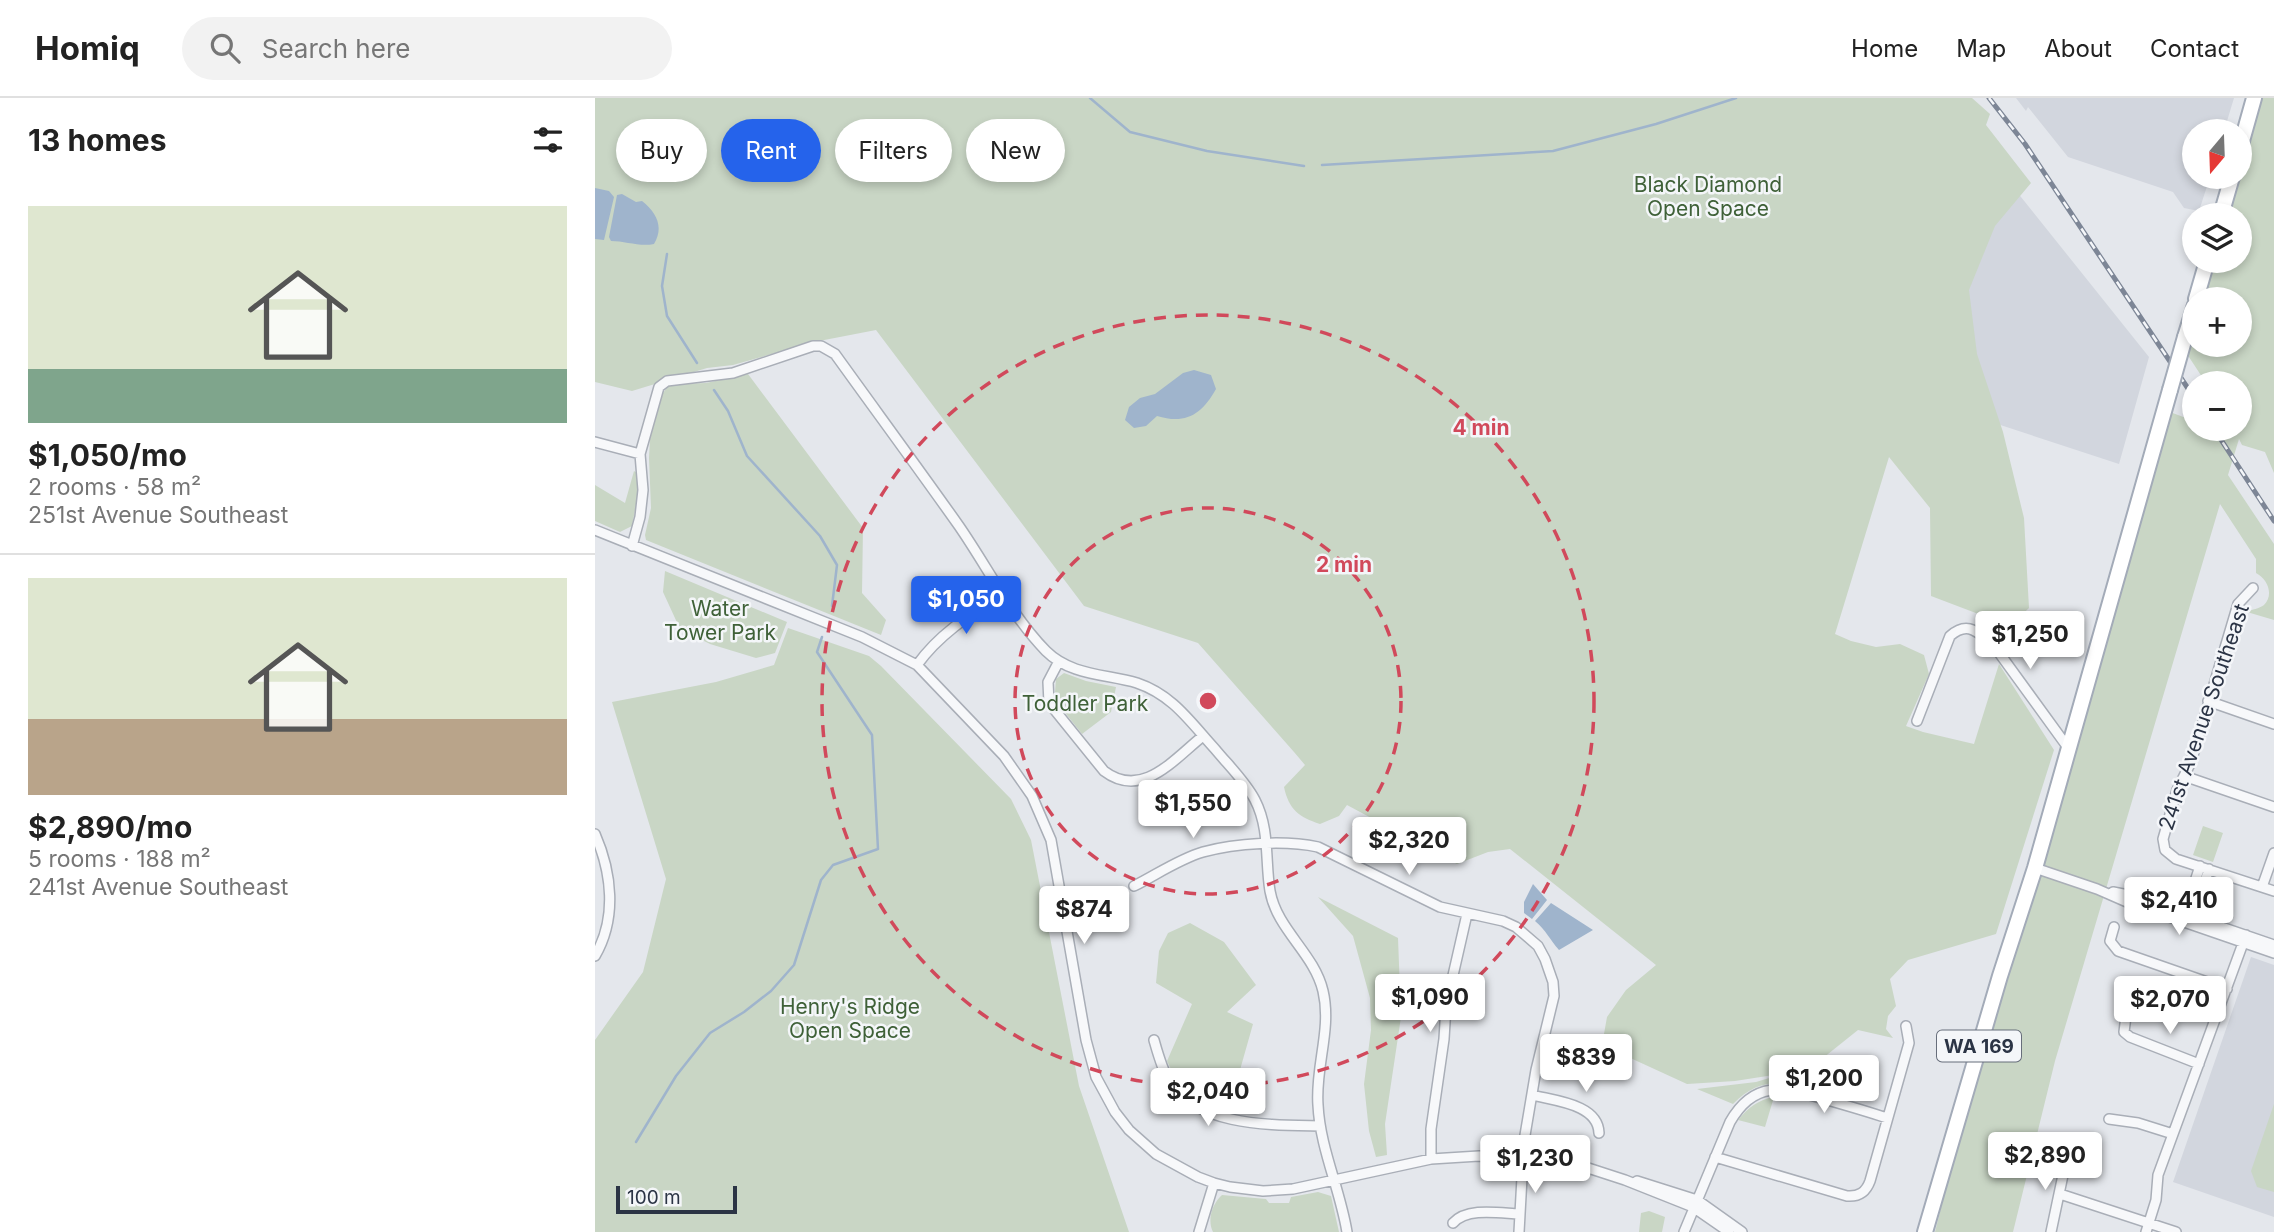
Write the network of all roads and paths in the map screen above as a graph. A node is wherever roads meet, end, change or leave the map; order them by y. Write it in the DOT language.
graph roads {
  1 [pos="2254,98"];
  2 [pos="2248,119"];
  3 [pos="2182,347"];
  4 [pos="595,442"];
  5 [pos="640,454"];
  6 [pos="595,530"];
  7 [pos="632,545"];
  8 [pos="2253,588"];
  9 [pos="1002,594"];
  10 [pos="1059,661"];
  11 [pos="917,665"];
  12 [pos="2208,701"];
  13 [pos="1917,721"];
  14 [pos="2274,724"];
  15 [pos="1203,736"];
  16 [pos="2069,749"];
  17 [pos="2185,776"];
  18 [pos="2274,807"];
  19 [pos="595,834"];
  20 [pos="1267,844"];
  21 [pos="2274,853"];
  22 [pos="2035,868"];
  23 [pos="2205,868"];
  24 [pos="1134,886"];
  25 [pos="2262,887"];
  26 [pos="2274,891"];
  27 [pos="1467,914"];
  28 [pos="2187,919"];
  29 [pos="2114,927"];
  30 [pos="2244,939"];
  31 [pos="2274,945"];
  32 [pos="2274,953"];
  33 [pos="595,956"];
  34 [pos="2227,989"];
  35 [pos="2126,1016"];
  36 [pos="1906,1026"];
  37 [pos="1154,1040"];
  38 [pos="2199,1064"];
  39 [pos="1532,1095"];
  40 [pos="1887,1118"];
  41 [pos="2109,1119"];
  42 [pos="1320,1126"];
  43 [pos="1599,1133"];
  44 [pos="2173,1134"];
  45 [pos="2067,1156"];
  46 [pos="1715,1157"];
  47 [pos="1523,1158"];
  48 [pos="1431,1159"];
  49 [pos="1334,1178"];
  50 [pos="1214,1183"];
  51 [pos="2060,1194"];
  52 [pos="1695,1204"];
  53 [pos="1519,1214"];
  54 [pos="1453,1223"];
  55 [pos="2148,1227"];
  56 [pos="1199,1232"];
  57 [pos="1347,1232"];
  58 [pos="1519,1232"];
  59 [pos="1684,1232"];
  60 [pos="1729,1232"];
  61 [pos="1742,1232"];
  62 [pos="1925,1232"];
  63 [pos="2052,1232"];
  64 [pos="2176,1232"];
  1 -- 2 [label="main road"];
  3 -- 16 [label="main road, WA 169, bridge"];
  4 -- 5 [label="street"];
  5 -- 7 [label="street"];
  5 -- 9 [label="street"];
  6 -- 7 [label="street"];
  7 -- 11 [label="street"];
  8 -- 12 [label="street, 241st Avenue Southeast"];
  9 -- 10 [label="street"];
  9 -- 11 [label="street"];
  10 -- 15 [label="street"];
  10 -- 15 [label="street"];
  11 -- 50 [label="street"];
  12 -- 14 [label="street"];
  12 -- 17 [label="street, 241st Avenue Southeast"];
  13 -- 16 [label="street"];
  15 -- 20 [label="street"];
  16 -- 22 [label="main road, WA 169"];
  17 -- 18 [label="street"];
  17 -- 23 [label="street, 241st Avenue Southeast"];
  19 -- 33 [label="street"];
  20 -- 24 [label="street"];
  20 -- 27 [label="street"];
  20 -- 42 [label="street"];
  21 -- 25 [label="street"];
  22 -- 28 [label="street"];
  22 -- 62 [label="main road, WA 169"];
  23 -- 25 [label="street"];
  23 -- 28 [label="street"];
  25 -- 26 [label="street"];
  27 -- 39 [label="street"];
  27 -- 48 [label="street"];
  28 -- 30 [label="street"];
  29 -- 34 [label="street"];
  30 -- 31 [label="street"];
  30 -- 32 [label="street"];
  30 -- 34 [label="street"];
  34 -- 38 [label="street"];
  35 -- 38 [label="street"];
  36 -- 40 [label="street"];
  37 -- 42 [label="street"];
  38 -- 44 [label="street"];
  39 -- 43 [label="street"];
  39 -- 47 [label="street"];
  40 -- 46 [label="street"];
  40 -- 46 [label="street"];
  41 -- 44 [label="street"];
  42 -- 49 [label="street"];
  44 -- 55 [label="street"];
  45 -- 51 [label="street"];
  46 -- 52 [label="street"];
  47 -- 48 [label="street"];
  47 -- 52 [label="street"];
  47 -- 53 [label="street"];
  48 -- 49 [label="street"];
  49 -- 50 [label="street"];
  49 -- 57 [label="street"];
  50 -- 56 [label="street"];
  51 -- 55 [label="street"];
  51 -- 63 [label="street"];
  52 -- 59 [label="street"];
  52 -- 60 [label="street"];
  52 -- 61 [label="street"];
  53 -- 54 [label="street"];
  53 -- 58 [label="street"];
  55 -- 64 [label="street"];
}
